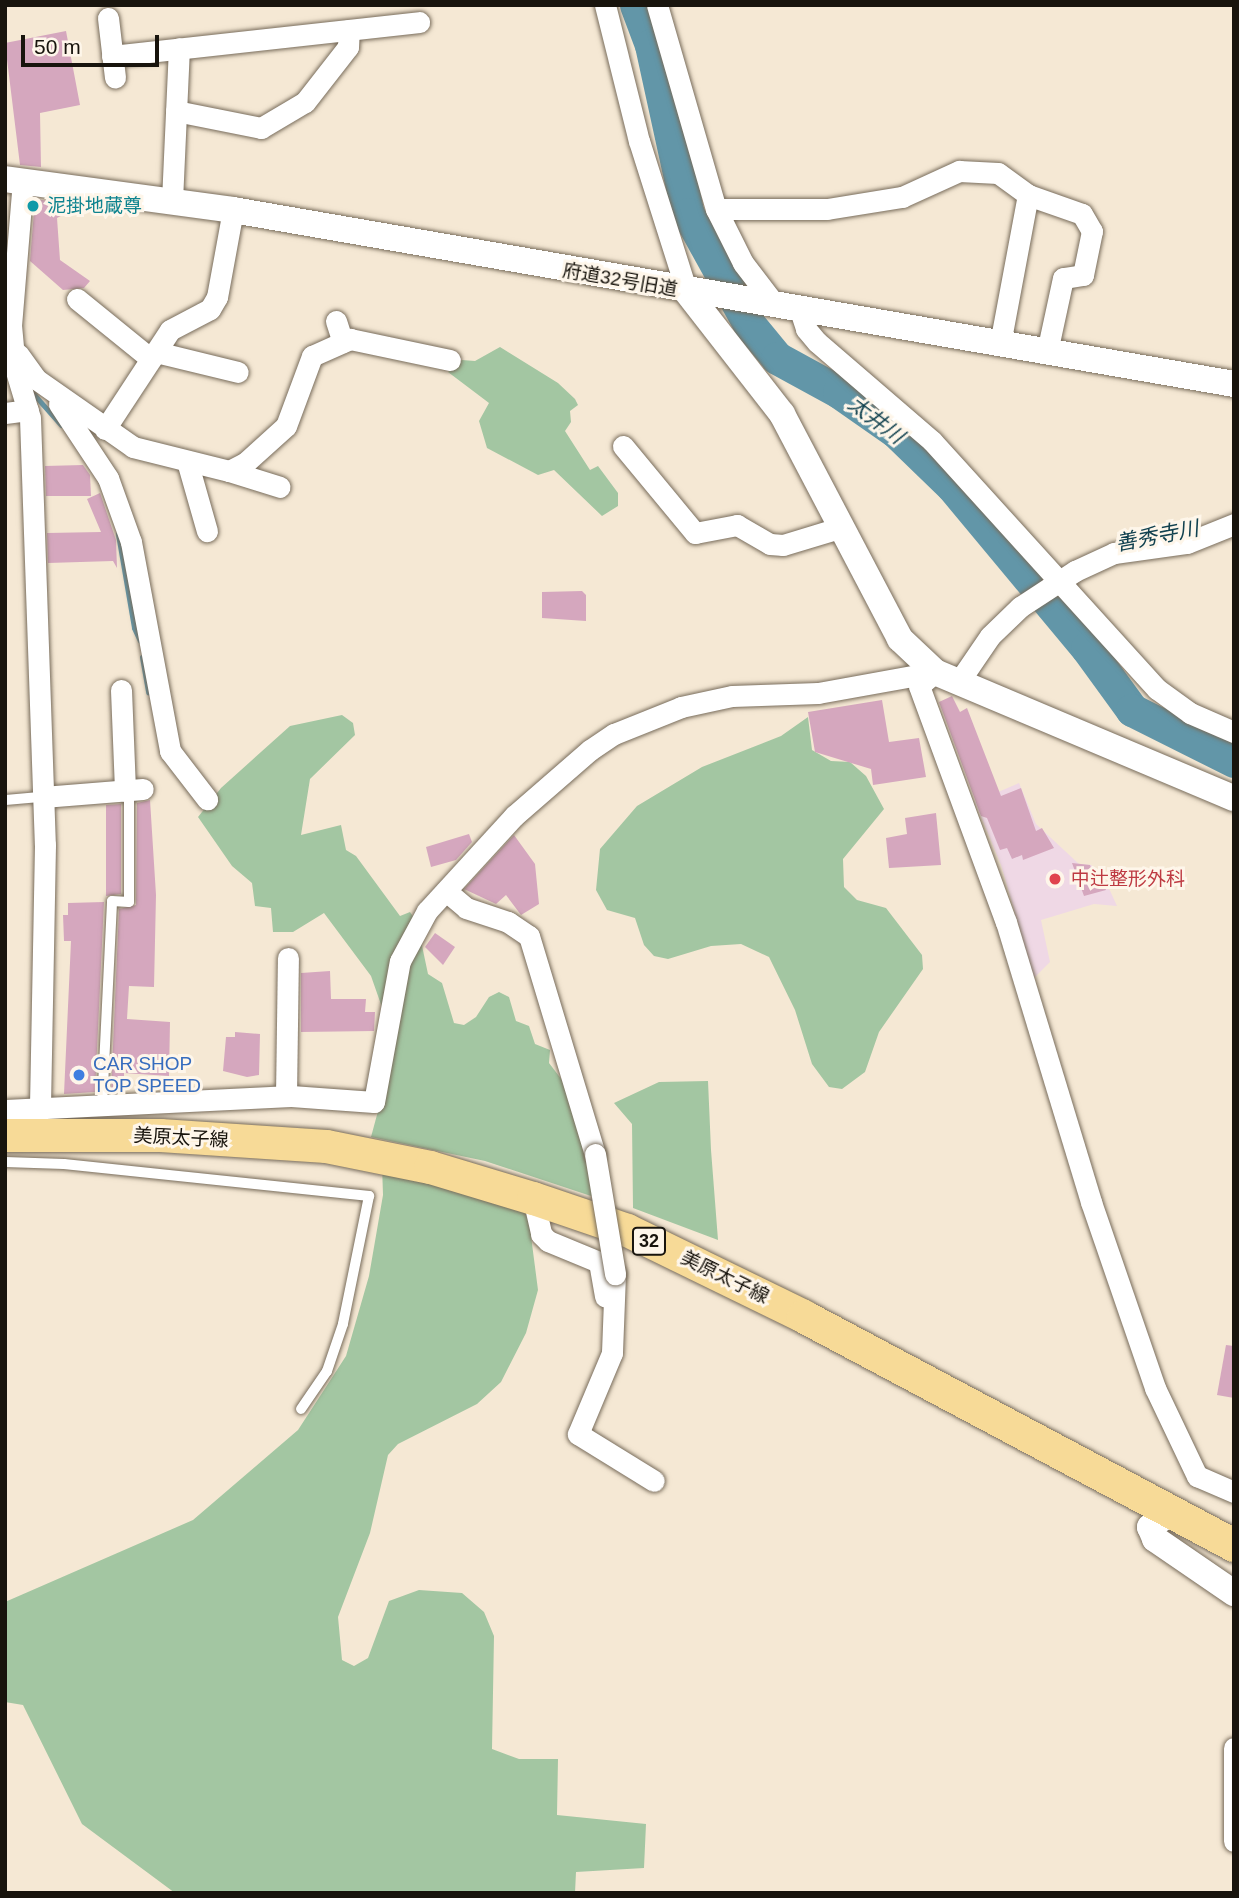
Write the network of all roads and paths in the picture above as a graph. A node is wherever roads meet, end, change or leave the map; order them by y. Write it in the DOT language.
graph roads {
  1 [pos="605,5"];
  2 [pos="657,5"];
  3 [pos="108,18"];
  4 [pos="419,22"];
  5 [pos="349,30"];
  6 [pos="179,48"];
  7 [pos="113,56"];
  8 [pos="115,78"];
  9 [pos="176,111"];
  10 [pos="14,179"];
  11 [pos="1028,195"];
  12 [pos="172,201"];
  13 [pos="716,209"];
  14 [pos="233,210"];
  15 [pos="697,293"];
  16 [pos="77,299"];
  17 [pos="780,307"];
  18 [pos="336,321"];
  19 [pos="343,342"];
  20 [pos="1000,344"];
  21 [pos="17,352"];
  22 [pos="1047,352"];
  23 [pos="153,356"];
  24 [pos="450,360"];
  25 [pos="233,366"];
  26 [pos="1234,384"];
  27 [pos="53,393"];
  28 [pos="29,410"];
  29 [pos="5,413"];
  30 [pos="105,429"];
  31 [pos="623,446"];
  32 [pos="187,461"];
  33 [pos="229,471"];
  34 [pos="280,487"];
  35 [pos="1234,524"];
  36 [pos="839,528"];
  37 [pos="207,531"];
  38 [pos="1058,584"];
  39 [pos="947,676"];
  40 [pos="121,690"];
  41 [pos="1234,732"];
  42 [pos="132,790"];
  43 [pos="43,797"];
  44 [pos="1234,798"];
  45 [pos="207,799"];
  46 [pos="5,800"];
  47 [pos="446,891"];
  48 [pos="288,958"];
  49 [pos="286,1096"];
  50 [pos="102,1107"];
  51 [pos="5,1110"];
  52 [pos="40,1110"];
  53 [pos="5,1135"];
  54 [pos="5,1162"];
  55 [pos="533,1198"];
  56 [pos="614,1335"];
  57 [pos="301,1409"];
  58 [pos="654,1481"];
  59 [pos="1234,1492"];
  60 [pos="1171,1512"];
  61 [pos="1234,1545"];
  62 [pos="1234,1593"];
  63 [pos="1234,1748"];
  64 [pos="1234,1841"];
  1 -- 15 [label="street"];
  2 -- 13 [label="street"];
  3 -- 7 [label="street"];
  4 -- 5 [label="street"];
  5 -- 6 [label="street"];
  5 -- 9 [label="street"];
  6 -- 7 [label="street"];
  6 -- 9 [label="street"];
  7 -- 8 [label="street"];
  9 -- 12 [label="street"];
  10 -- 12 [label="street, 府道32号旧道"];
  10 -- 21 [label="street"];
  11 -- 13 [label="street"];
  11 -- 20 [label="street"];
  11 -- 22 [label="street"];
  12 -- 14 [label="street, 府道32号旧道"];
  13 -- 17 [label="street"];
  14 -- 15 [label="street, 府道32号旧道"];
  14 -- 23 [label="street"];
  15 -- 17 [label="street, 府道32号旧道"];
  15 -- 36 [label="street"];
  16 -- 23 [label="street"];
  17 -- 20 [label="street, 府道32号旧道"];
  17 -- 38 [label="street"];
  18 -- 19 [label="street"];
  19 -- 24 [label="street"];
  19 -- 33 [label="street"];
  20 -- 22 [label="street, 府道32号旧道"];
  21 -- 27 [label="street"];
  21 -- 28 [label="street"];
  22 -- 26 [label="street, 府道32号旧道"];
  23 -- 25 [label="street"];
  23 -- 30 [label="street"];
  27 -- 30 [label="street"];
  27 -- 45 [label="street"];
  28 -- 29 [label="street"];
  28 -- 43 [label="street"];
  30 -- 32 [label="street"];
  31 -- 36 [label="street"];
  32 -- 33 [label="street"];
  32 -- 37 [label="street"];
  33 -- 34 [label="street"];
  35 -- 38 [label="street"];
  36 -- 39 [label="street"];
  38 -- 39 [label="street"];
  38 -- 41 [label="street"];
  39 -- 44 [label="street"];
  39 -- 47 [label="street"];
  39 -- 59 [label="street"];
  40 -- 42 [label="street"];
  42 -- 43 [label="street"];
  42 -- 50 [label="lane"];
  43 -- 46 [label="lane"];
  43 -- 52 [label="street"];
  47 -- 49 [label="street"];
  47 -- 56 [label="street, bridge"];
  48 -- 49 [label="street"];
  49 -- 50 [label="street"];
  50 -- 52 [label="street"];
  51 -- 52 [label="street"];
  53 -- 55 [label="main road, 美原太子線 / 32"];
  54 -- 57 [label="lane"];
  55 -- 56 [label="street"];
  55 -- 60 [label="main road, 美原太子線 / 32"];
  56 -- 58 [label="street"];
  60 -- 61 [label="main road, 美原太子線 / 32"];
  60 -- 62 [label="street"];
  63 -- 64 [label="street"];
}
